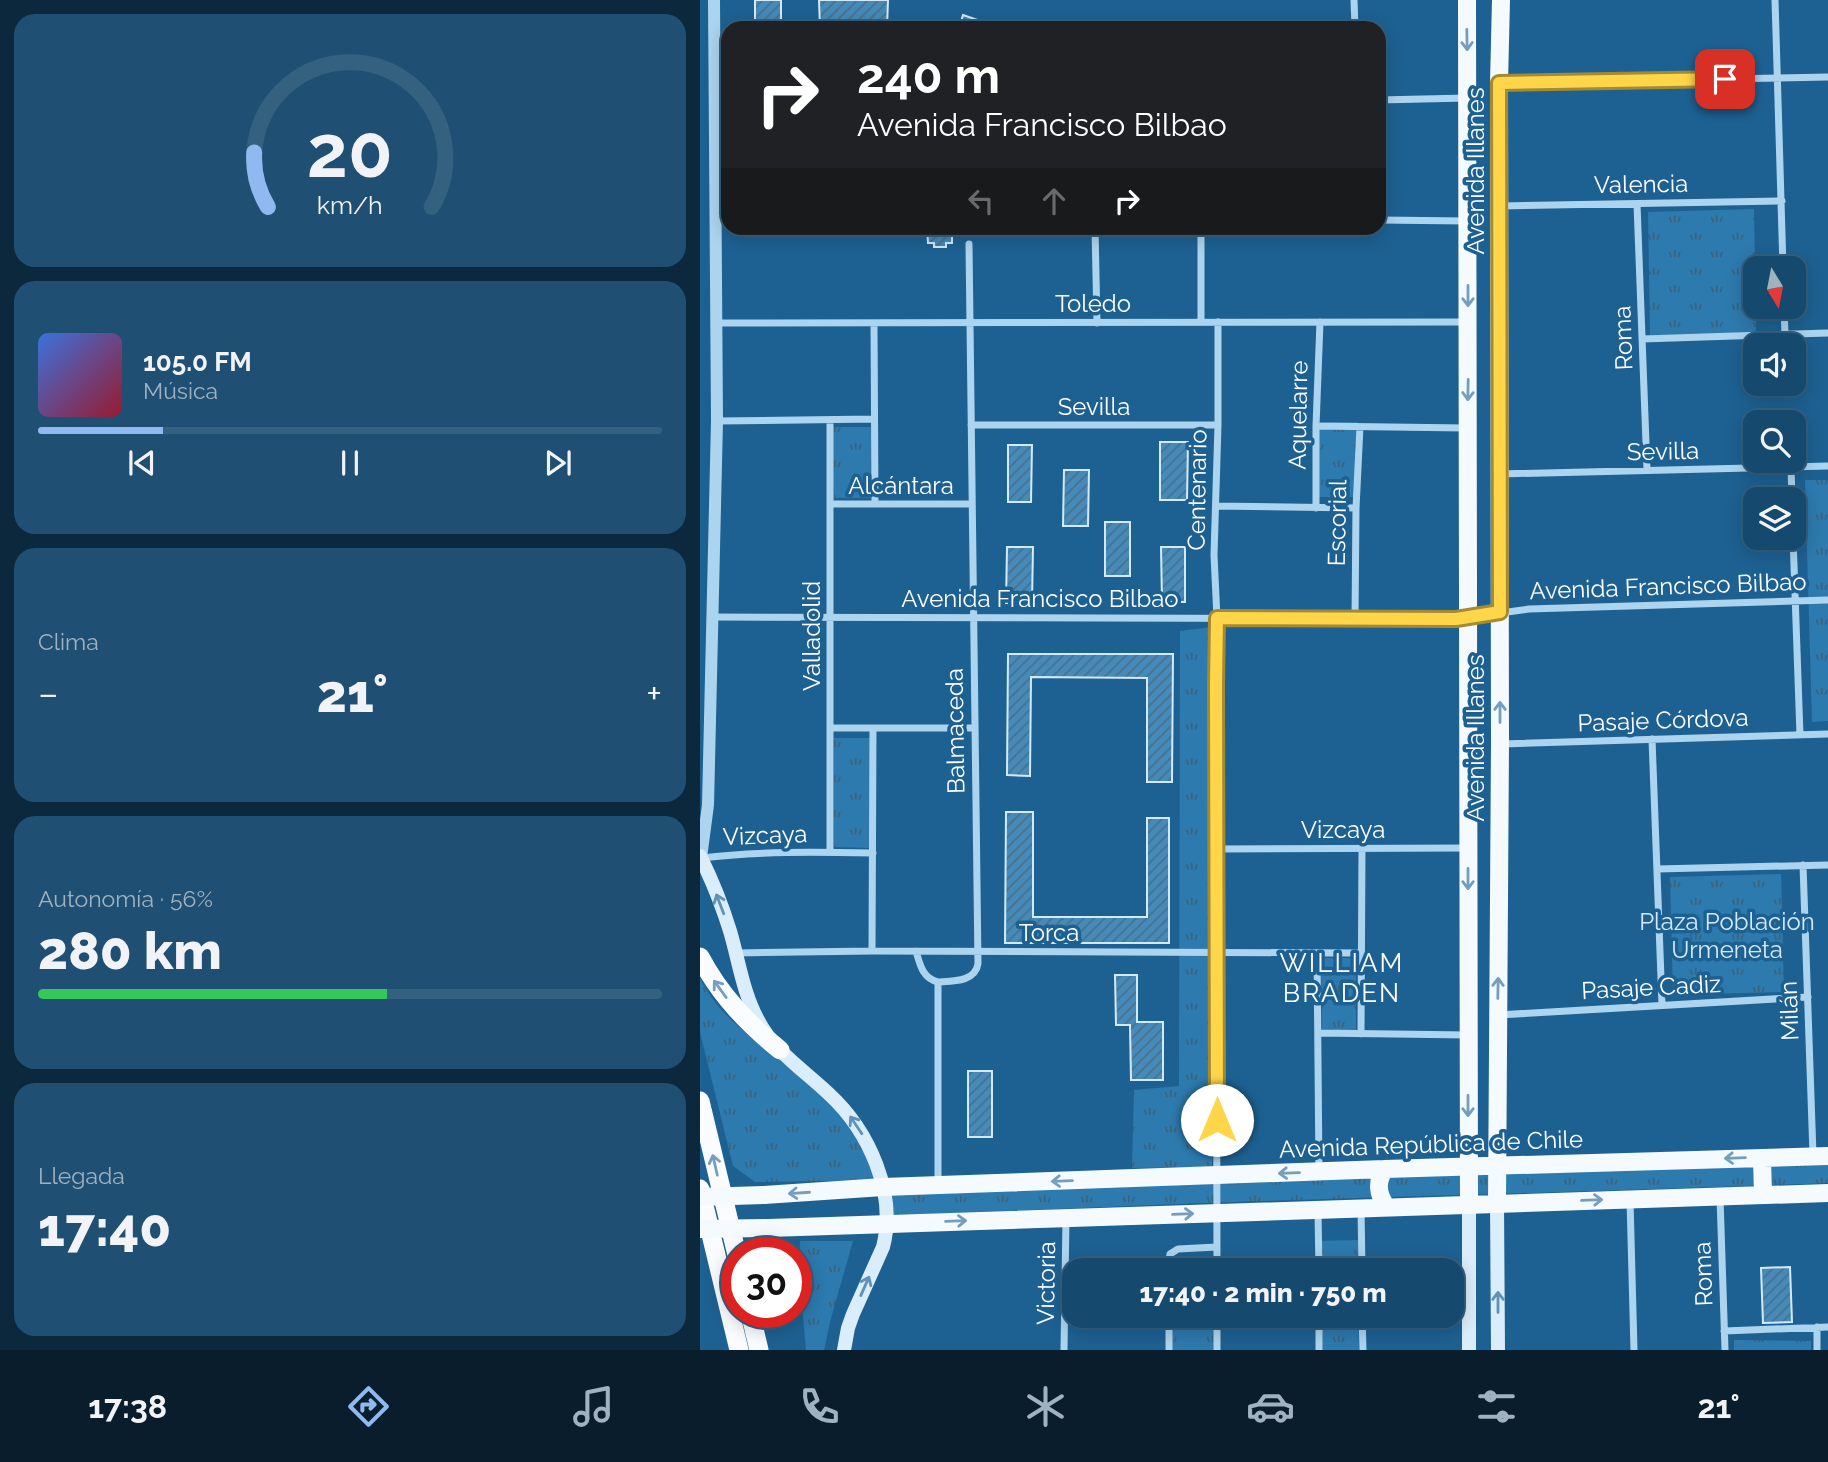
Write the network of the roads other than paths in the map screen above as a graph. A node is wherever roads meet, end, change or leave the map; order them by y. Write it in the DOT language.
graph roads {
  1 [pos="714,0"];
  2 [pos="1354,0"];
  3 [pos="1467,0"];
  4 [pos="1487,0"];
  5 [pos="1501,0"];
  6 [pos="1775,0"];
  7 [pos="1355,21"];
  8 [pos="1501,24"];
  9 [pos="1828,76"];
  10 [pos="1778,78"];
  11 [pos="1499,83"];
  12 [pos="1468,89"];
  13 [pos="1386,99"];
  14 [pos="1782,201"];
  15 [pos="1637,204"];
  16 [pos="1500,206"];
  17 [pos="1386,220"];
  18 [pos="1468,220"];
  19 [pos="1095,235"];
  20 [pos="1201,235"];
  21 [pos="969,244"];
  22 [pos="1783,256"];
  23 [pos="1201,322"];
  24 [pos="1218,322"];
  25 [pos="1320,322"];
  26 [pos="1468,322"];
  27 [pos="717,323"];
  28 [pos="874,323"];
  29 [pos="970,323"];
  30 [pos="1097,323"];
  31 [pos="1828,334"];
  32 [pos="1806,335"];
  33 [pos="1743,336"];
  34 [pos="1642,339"];
  35 [pos="873,419"];
  36 [pos="830,420"];
  37 [pos="717,421"];
  38 [pos="971,425"];
  39 [pos="1218,425"];
  40 [pos="1316,426"];
  41 [pos="1360,427"];
  42 [pos="1467,428"];
  43 [pos="1828,466"];
  44 [pos="1806,467"];
  45 [pos="1743,468"];
  46 [pos="1647,470"];
  47 [pos="1499,474"];
  48 [pos="830,504"];
  49 [pos="875,504"];
  50 [pos="972,504"];
  51 [pos="1216,506"];
  52 [pos="1316,508"];
  53 [pos="1356,508"];
  54 [pos="1794,550"];
  55 [pos="1828,600"];
  56 [pos="1796,601"];
  57 [pos="1500,612"];
  58 [pos="713,617"];
  59 [pos="830,617"];
  60 [pos="1468,617"];
  61 [pos="973,618"];
  62 [pos="1217,618"];
  63 [pos="1355,619"];
  64 [pos="830,728"];
  65 [pos="873,728"];
  66 [pos="974,728"];
  67 [pos="1828,734"];
  68 [pos="1800,735"];
  69 [pos="1652,739"];
  70 [pos="1500,744"];
  71 [pos="1362,848"];
  72 [pos="1468,848"];
  73 [pos="1217,849"];
  74 [pos="830,852"];
  75 [pos="873,853"];
  76 [pos="701,857"];
  77 [pos="1803,865"];
  78 [pos="1828,865"];
  79 [pos="1657,869"];
  80 [pos="872,951"];
  81 [pos="916,951"];
  82 [pos="977,951"];
  83 [pos="1217,952"];
  84 [pos="736,953"];
  85 [pos="1317,953"];
  86 [pos="1362,953"];
  87 [pos="700,957"];
  88 [pos="938,982"];
  89 [pos="1808,997"];
  90 [pos="1662,1006"];
  91 [pos="1497,1015"];
  92 [pos="1318,1033"];
  93 [pos="1361,1034"];
  94 [pos="1468,1035"];
  95 [pos="780,1050"];
  96 [pos="700,1101"];
  97 [pos="1821,1156"];
  98 [pos="1762,1158"];
  99 [pos="1497,1166"];
  100 [pos="1468,1167"];
  101 [pos="1385,1169"];
  102 [pos="1319,1172"];
  103 [pos="1217,1176"];
  104 [pos="938,1185"];
  105 [pos="883,1187"];
  106 [pos="700,1189"];
  107 [pos="1828,1193"];
  108 [pos="1763,1195"];
  109 [pos="1720,1196"];
  110 [pos="700,1197"];
  111 [pos="1630,1199"];
  112 [pos="1468,1204"];
  113 [pos="1497,1204"];
  114 [pos="1386,1206"];
  115 [pos="1361,1208"];
  116 [pos="1318,1209"];
  117 [pos="1217,1213"];
  118 [pos="1066,1217"];
  119 [pos="887,1223"];
  120 [pos="700,1229"];
  121 [pos="733,1237"];
  122 [pos="1217,1247"];
  123 [pos="1170,1258"];
  124 [pos="1217,1258"];
  125 [pos="1319,1258"];
  126 [pos="1362,1258"];
  127 [pos="1828,1327"];
  128 [pos="755,1328"];
  129 [pos="1169,1328"];
  130 [pos="1217,1328"];
  131 [pos="1319,1328"];
  132 [pos="1362,1328"];
  133 [pos="1817,1328"];
  134 [pos="1724,1331"];
  135 [pos="738,1350"];
  136 [pos="760,1350"];
  137 [pos="844,1350"];
  138 [pos="1064,1350"];
  139 [pos="1170,1350"];
  140 [pos="1217,1350"];
  141 [pos="1319,1350"];
  142 [pos="1363,1350"];
  143 [pos="1469,1350"];
  144 [pos="1498,1350"];
  145 [pos="1634,1350"];
  146 [pos="1725,1350"];
  147 [pos="1817,1350"];
  1 -- 27 [label="street"];
  2 -- 7 [label="street"];
  3 -- 12 [label="main road, Avenida Illanes, one-way"];
  4 -- 8 [label="main road"];
  5 -- 8 [label="main road, Avenida Illanes"];
  6 -- 10 [label="street"];
  8 -- 11 [label="main road, Avenida Illanes"];
  9 -- 10 [label="street"];
  10 -- 11 [label="street"];
  10 -- 14 [label="street"];
  11 -- 12 [label="main road"];
  11 -- 16 [label="main road, Avenida Illanes"];
  12 -- 13 [label="street"];
  12 -- 18 [label="main road, Avenida Illanes"];
  14 -- 15 [label="street, Valencia"];
  14 -- 22 [label="street"];
  15 -- 16 [label="street, Valencia"];
  15 -- 34 [label="street, Roma"];
  16 -- 47 [label="main road, Avenida Illanes"];
  17 -- 18 [label="street"];
  18 -- 26 [label="main road, Avenida Illanes, one-way"];
  19 -- 30 [label="street"];
  20 -- 23 [label="street"];
  21 -- 29 [label="street, Balmaceda"];
  23 -- 24 [label="street, Toledo"];
  23 -- 30 [label="street, Toledo"];
  24 -- 25 [label="street, Toledo"];
  24 -- 39 [label="street, Centenario"];
  25 -- 26 [label="street, Toledo"];
  25 -- 40 [label="street, Aquelarre"];
  26 -- 42 [label="main road, Avenida Illanes, one-way"];
  27 -- 28 [label="street, Toledo"];
  27 -- 37 [label="street"];
  28 -- 29 [label="street, Toledo"];
  28 -- 35 [label="street"];
  29 -- 30 [label="street, Toledo"];
  29 -- 38 [label="street, Balmaceda"];
  31 -- 32 [label="street"];
  33 -- 34 [label="street"];
  34 -- 46 [label="street, Roma"];
  35 -- 36 [label="street"];
  35 -- 49 [label="street"];
  36 -- 37 [label="street"];
  36 -- 48 [label="street, Valladolid"];
  37 -- 58 [label="street"];
  38 -- 39 [label="street, Sevilla"];
  38 -- 50 [label="street, Balmaceda"];
  39 -- 51 [label="street, Centenario"];
  40 -- 41 [label="street"];
  40 -- 52 [label="street, Aquelarre"];
  41 -- 42 [label="street"];
  41 -- 53 [label="street, Escorial"];
  42 -- 60 [label="main road, Avenida Illanes"];
  43 -- 44 [label="street, Sevilla"];
  45 -- 46 [label="street, Sevilla"];
  46 -- 47 [label="street, Sevilla"];
  47 -- 57 [label="main road, Avenida Illanes"];
  48 -- 49 [label="street, Alcántara"];
  48 -- 59 [label="street, Valladolid"];
  49 -- 50 [label="street, Alcántara"];
  50 -- 61 [label="street, Balmaceda"];
  51 -- 52 [label="street"];
  51 -- 62 [label="street, Centenario"];
  52 -- 53 [label="street"];
  53 -- 63 [label="street, Escorial"];
  54 -- 56 [label="street"];
  55 -- 56 [label="street, Avenida Francisco Bilbao"];
  56 -- 57 [label="street, Avenida Francisco Bilbao"];
  56 -- 68 [label="street"];
  57 -- 60 [label="street, Avenida Francisco Bilbao"];
  70 -- 57 [label="main road, Avenida Illanes, one-way"];
  58 -- 59 [label="street, Avenida Francisco Bilbao"];
  58 -- 76 [label="street"];
  59 -- 61 [label="street, Avenida Francisco Bilbao"];
  59 -- 64 [label="street, Valladolid"];
  60 -- 63 [label="street, Avenida Francisco Bilbao"];
  60 -- 72 [label="main road, Avenida Illanes"];
  61 -- 62 [label="street, Avenida Francisco Bilbao"];
  61 -- 66 [label="street, Balmaceda"];
  62 -- 63 [label="street, Avenida Francisco Bilbao"];
  62 -- 73 [label="street, Centenario"];
  64 -- 65 [label="street"];
  64 -- 74 [label="street, Valladolid"];
  65 -- 66 [label="street"];
  65 -- 75 [label="street"];
  66 -- 82 [label="street, Balmaceda"];
  67 -- 68 [label="street, Pasaje Córdova"];
  68 -- 69 [label="street, Pasaje Córdova"];
  69 -- 70 [label="street, Pasaje Córdova"];
  69 -- 79 [label="street"];
  91 -- 70 [label="main road, Avenida Illanes, one-way"];
  71 -- 72 [label="street, Vizcaya"];
  71 -- 73 [label="street, Vizcaya"];
  71 -- 86 [label="street"];
  72 -- 94 [label="main road, Avenida Illanes, one-way"];
  73 -- 83 [label="street, Centenario"];
  74 -- 75 [label="street, Vizcaya"];
  74 -- 76 [label="street, Vizcaya"];
  75 -- 80 [label="street"];
  84 -- 76 [label="main road, one-way"];
  77 -- 78 [label="street"];
  77 -- 79 [label="street"];
  77 -- 89 [label="street, Milán"];
  79 -- 90 [label="street"];
  80 -- 81 [label="street, Torca"];
  80 -- 84 [label="street, Torca"];
  81 -- 82 [label="street, Torca"];
  81 -- 88 [label="street"];
  82 -- 83 [label="street, Torca"];
  82 -- 88 [label="street, Balmaceda"];
  83 -- 85 [label="street, Torca"];
  83 -- 103 [label="street, Centenario"];
  84 -- 95 [label="main road"];
  85 -- 86 [label="street, Torca"];
  85 -- 92 [label="street"];
  86 -- 93 [label="street"];
  95 -- 87 [label="highway, one-way"];
  88 -- 104 [label="street"];
  89 -- 90 [label="street, Pasaje Cadiz"];
  89 -- 97 [label="street, Milán"];
  90 -- 91 [label="street, Pasaje Cadiz"];
  91 -- 99 [label="main road, Avenida Illanes"];
  92 -- 93 [label="street"];
  92 -- 102 [label="street"];
  93 -- 94 [label="street"];
  94 -- 100 [label="main road, Avenida Illanes, one-way"];
  105 -- 95 [label="main road, one-way"];
  121 -- 96 [label="highway, one-way"];
  97 -- 98 [label="main road, Avenida República de Chile"];
  98 -- 99 [label="main road, Avenida República de Chile, one-way"];
  98 -- 108 [label="main road"];
  99 -- 100 [label="main road, Avenida República de Chile"];
  99 -- 113 [label="main road, Avenida Illanes"];
  100 -- 101 [label="main road, Avenida República de Chile"];
  100 -- 112 [label="main road, Avenida Illanes"];
  101 -- 102 [label="main road, Avenida República de Chile"];
  101 -- 114 [label="main road"];
  102 -- 103 [label="main road, Avenida República de Chile, one-way"];
  103 -- 104 [label="main road, Avenida República de Chile, one-way"];
  103 -- 117 [label="street, Centenario"];
  104 -- 105 [label="main road, Avenida República de Chile"];
  105 -- 110 [label="main road, Avenida República de Chile, one-way, bridge"];
  105 -- 119 [label="main road"];
  106 -- 135 [label="highway"];
  107 -- 108 [label="main road"];
  108 -- 109 [label="main road"];
  109 -- 111 [label="main road"];
  109 -- 134 [label="street, Roma"];
  113 -- 111 [label="main road, one-way"];
  111 -- 145 [label="street"];
  112 -- 113 [label="main road"];
  112 -- 114 [label="main road"];
  112 -- 143 [label="main road, Avenida Illanes"];
  144 -- 113 [label="main road, Avenida Illanes, one-way"];
  114 -- 115 [label="main road"];
  115 -- 116 [label="main road"];
  115 -- 126 [label="street"];
  116 -- 117 [label="main road"];
  116 -- 125 [label="street"];
  118 -- 117 [label="main road, one-way"];
  117 -- 122 [label="street, Centenario"];
  119 -- 118 [label="main road, one-way"];
  118 -- 138 [label="street, Victoria"];
  119 -- 120 [label="main road, bridge"];
  137 -- 119 [label="main road, one-way"];
  122 -- 123 [label="street"];
  122 -- 124 [label="street, Centenario"];
  127 -- 133 [label="street"];
  128 -- 136 [label="highway"];
  129 -- 139 [label="street"];
  130 -- 140 [label="street"];
  131 -- 141 [label="street"];
  132 -- 142 [label="street"];
  133 -- 134 [label="street"];
  133 -- 147 [label="street"];
  134 -- 146 [label="street, Roma"];
}
